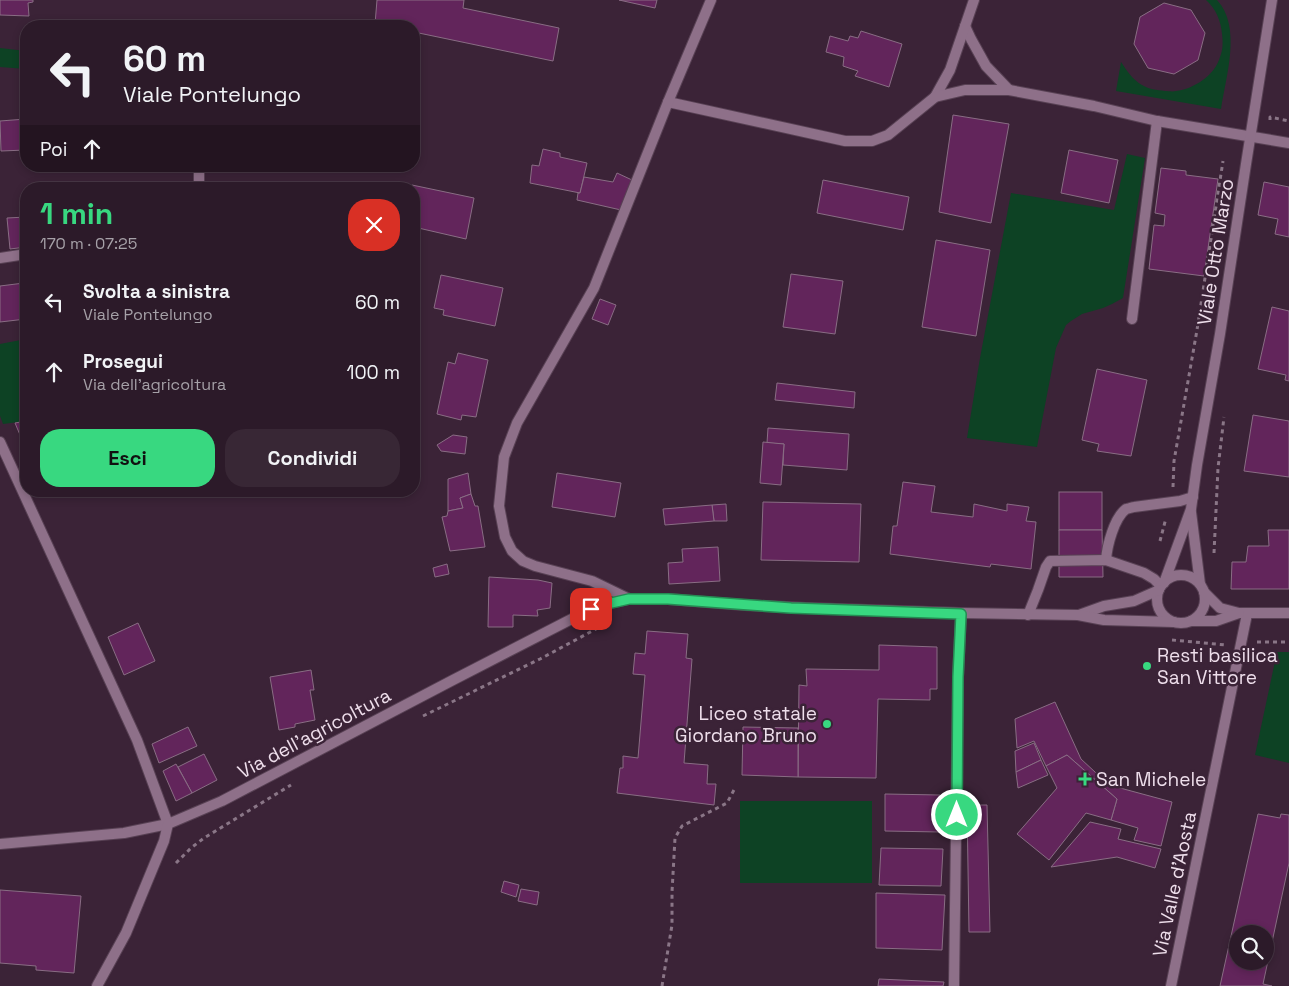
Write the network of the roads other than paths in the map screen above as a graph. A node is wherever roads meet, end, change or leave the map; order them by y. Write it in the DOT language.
graph roads {
  1 [pos="711,0"];
  2 [pos="974,0"];
  3 [pos="1272,0"];
  4 [pos="965,26"];
  5 [pos="1009,90"];
  6 [pos="935,96"];
  7 [pos="668,102"];
  8 [pos="1156,121"];
  9 [pos="1251,136"];
  10 [pos="1289,143"];
  11 [pos="20,255"];
  12 [pos="0,258"];
  13 [pos="1132,318"];
  14 [pos="0,442"];
  15 [pos="20,486"];
  16 [pos="25,497"];
  17 [pos="1193,497"];
  18 [pos="1191,508"];
  19 [pos="1106,560"];
  20 [pos="1162,586"];
  21 [pos="1202,588"];
  22 [pos="629,599"];
  23 [pos="1243,613"];
  24 [pos="1289,613"];
  25 [pos="961,614"];
  26 [pos="1028,615"];
  27 [pos="1078,615"];
  28 [pos="1190,621"];
  29 [pos="1174,622"];
  30 [pos="168,824"];
  31 [pos="0,844"];
  32 [pos="97,986"];
  33 [pos="954,986"];
  34 [pos="1170,986"];
  1 -- 7 [label="street"];
  2 -- 4 [label="street"];
  3 -- 9 [label="street, Viale Otto Marzo"];
  4 -- 5 [label="street"];
  4 -- 6 [label="street"];
  5 -- 6 [label="street"];
  5 -- 8 [label="street"];
  6 -- 7 [label="street"];
  7 -- 22 [label="street"];
  8 -- 9 [label="street"];
  8 -- 13 [label="street"];
  9 -- 10 [label="street"];
  9 -- 17 [label="street, Viale Otto Marzo"];
  11 -- 12 [label="street"];
  14 -- 15 [label="street"];
  16 -- 30 [label="street"];
  17 -- 18 [label="street, Viale Otto Marzo"];
  17 -- 19 [label="street"];
  18 -- 20 [label="street, Viale Otto Marzo"];
  18 -- 21 [label="street, Viale Otto Marzo"];
  19 -- 20 [label="street"];
  19 -- 26 [label="street"];
  20 -- 21 [label="street"];
  20 -- 27 [label="street"];
  20 -- 29 [label="street"];
  21 -- 23 [label="street"];
  21 -- 28 [label="street"];
  22 -- 25 [label="street"];
  22 -- 30 [label="street, Via dell'agricoltura"];
  23 -- 24 [label="street"];
  23 -- 28 [label="street"];
  23 -- 34 [label="street, Via Valle d'Aosta"];
  25 -- 26 [label="street"];
  25 -- 33 [label="street"];
  26 -- 27 [label="street"];
  27 -- 29 [label="street"];
  28 -- 29 [label="street"];
  30 -- 31 [label="street, Via dell'agricoltura"];
  30 -- 32 [label="street"];
}
